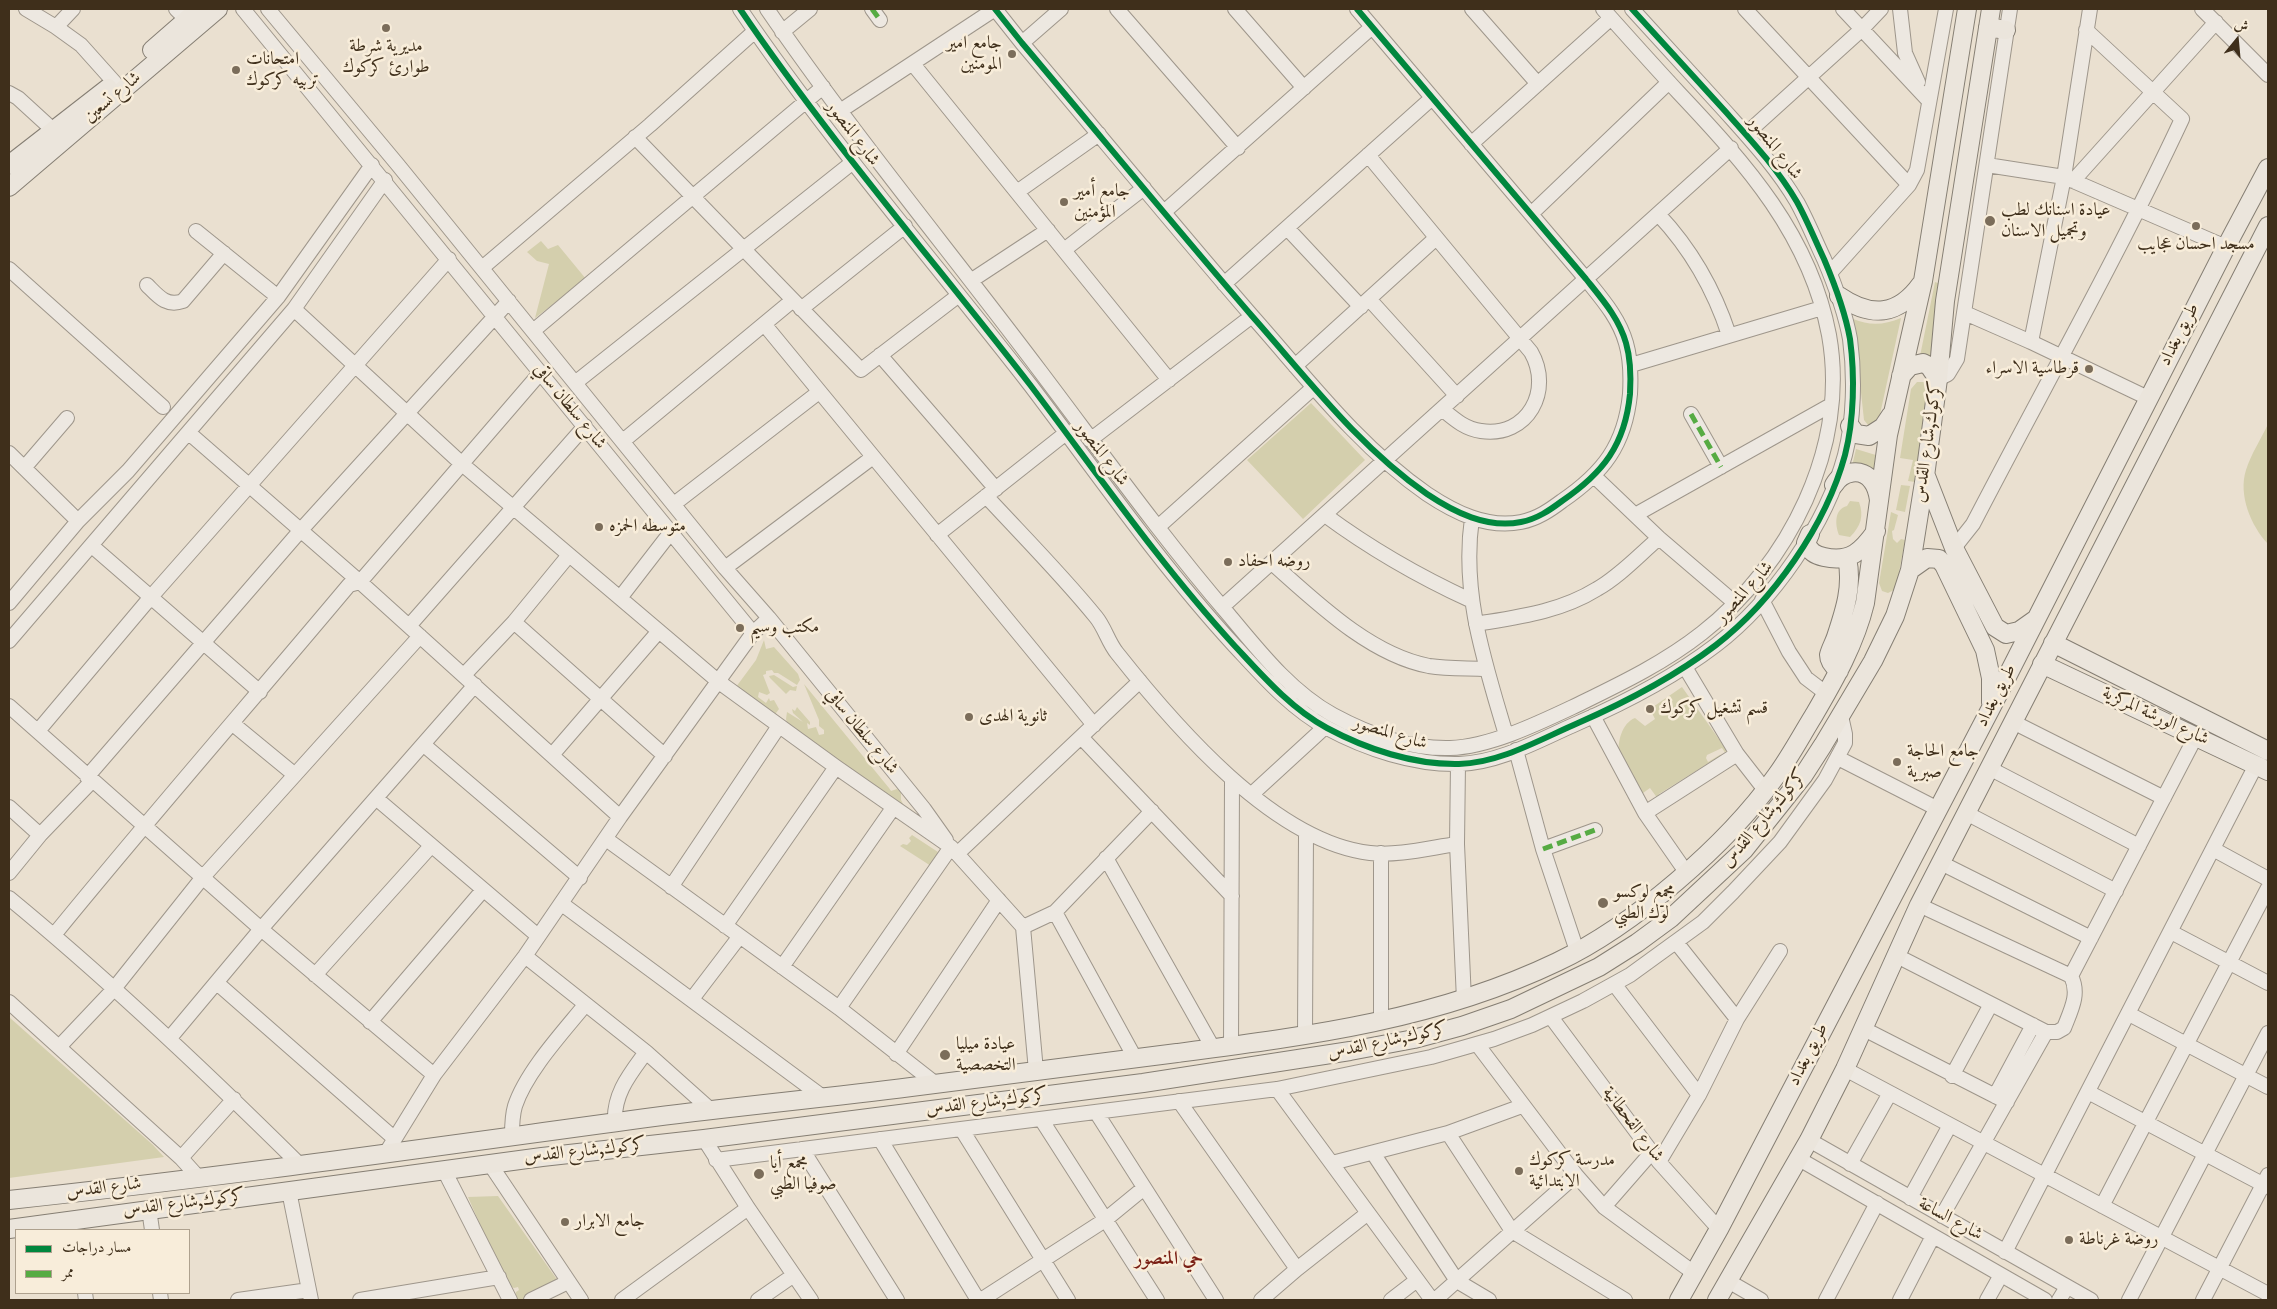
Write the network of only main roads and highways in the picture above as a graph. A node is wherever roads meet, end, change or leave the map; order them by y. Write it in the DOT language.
graph roads {
  1 [pos="218,9"];
  2 [pos="1967,9"];
  3 [pos="1991,9"];
  4 [pos="187,12"];
  5 [pos="1988,27"];
  6 [pos="2006,30"];
  7 [pos="9,165"];
  8 [pos="2268,168"];
  9 [pos="9,187"];
  10 [pos="2268,226"];
  11 [pos="1923,281"];
  12 [pos="1839,296"];
  13 [pos="1901,376"];
  14 [pos="1938,379"];
  15 [pos="1892,412"];
  16 [pos="1850,426"];
  17 [pos="1925,476"];
  18 [pos="1834,485"];
  19 [pos="1880,504"];
  20 [pos="1876,530"];
  21 [pos="1810,534"];
  22 [pos="1847,558"];
  23 [pos="1910,570"];
  24 [pos="2036,619"];
  25 [pos="2053,643"];
  26 [pos="2042,664"];
  27 [pos="1839,671"];
  28 [pos="1991,708"];
  29 [pos="2268,751"];
  30 [pos="2262,768"];
  31 [pos="1727,832"];
  32 [pos="1744,850"];
  33 [pos="1282,1039"];
  34 [pos="1286,1061"];
  35 [pos="538,1133"];
  36 [pos="542,1157"];
  37 [pos="199,1178"];
  38 [pos="9,1200"];
  39 [pos="82,1222"];
  40 [pos="9,1228"];
  41 [pos="1679,1300"];
  42 [pos="1717,1300"];
  1 -- 9 [label="main road, شارع تسعين"];
  2 -- 11 [label="main road, كركوك,شارع القدس"];
  3 -- 5 [label="main road, كركوك,شارع القدس"];
  4 -- 7 [label="main road, شارع تسعين"];
  5 -- 6 [label="main road"];
  5 -- 14 [label="main road, كركوك,شارع القدس"];
  8 -- 24 [label="main road, طريق بغداد"];
  10 -- 25 [label="main road, طريق بغداد"];
  11 -- 12 [label="main road"];
  11 -- 13 [label="main road, كركوك,شارع القدس"];
  13 -- 14 [label="main road"];
  13 -- 15 [label="main road, كركوك,شارع القدس"];
  14 -- 17 [label="main road, كركوك,شارع القدس"];
  15 -- 16 [label="main road"];
  15 -- 19 [label="main road, كركوك,شارع القدس"];
  17 -- 23 [label="main road, كركوك,شارع القدس"];
  17 -- 24 [label="main road"];
  18 -- 19 [label="main road"];
  19 -- 20 [label="main road, كركوك,شارع القدس"];
  20 -- 22 [label="main road"];
  20 -- 27 [label="main road, كركوك,شارع القدس"];
  21 -- 22 [label="main road"];
  22 -- 27 [label="main road"];
  23 -- 28 [label="main road"];
  23 -- 32 [label="main road, كركوك,شارع القدس"];
  24 -- 28 [label="main road, طريق بغداد"];
  25 -- 26 [label="main road, طريق بغداد"];
  25 -- 29 [label="main road, شارع الورشة المركزية"];
  26 -- 30 [label="main road, شارع الورشة المركزية"];
  26 -- 42 [label="main road, طريق بغداد"];
  27 -- 31 [label="main road, كركوك,شارع القدس"];
  28 -- 41 [label="main road, طريق بغداد"];
  31 -- 32 [label="main road"];
  31 -- 33 [label="main road, كركوك,شارع القدس"];
  32 -- 34 [label="main road, كركوك,شارع القدس"];
  33 -- 34 [label="main road"];
  33 -- 35 [label="main road, كركوك,شارع القدس"];
  34 -- 36 [label="main road, كركوك,شارع القدس"];
  35 -- 36 [label="main road"];
  35 -- 37 [label="main road, كركوك,شارع القدس"];
  36 -- 39 [label="main road, كركوك,شارع القدس"];
  37 -- 38 [label="main road, شارع القدس"];
  39 -- 40 [label="main road, شارع القدس"];
}
